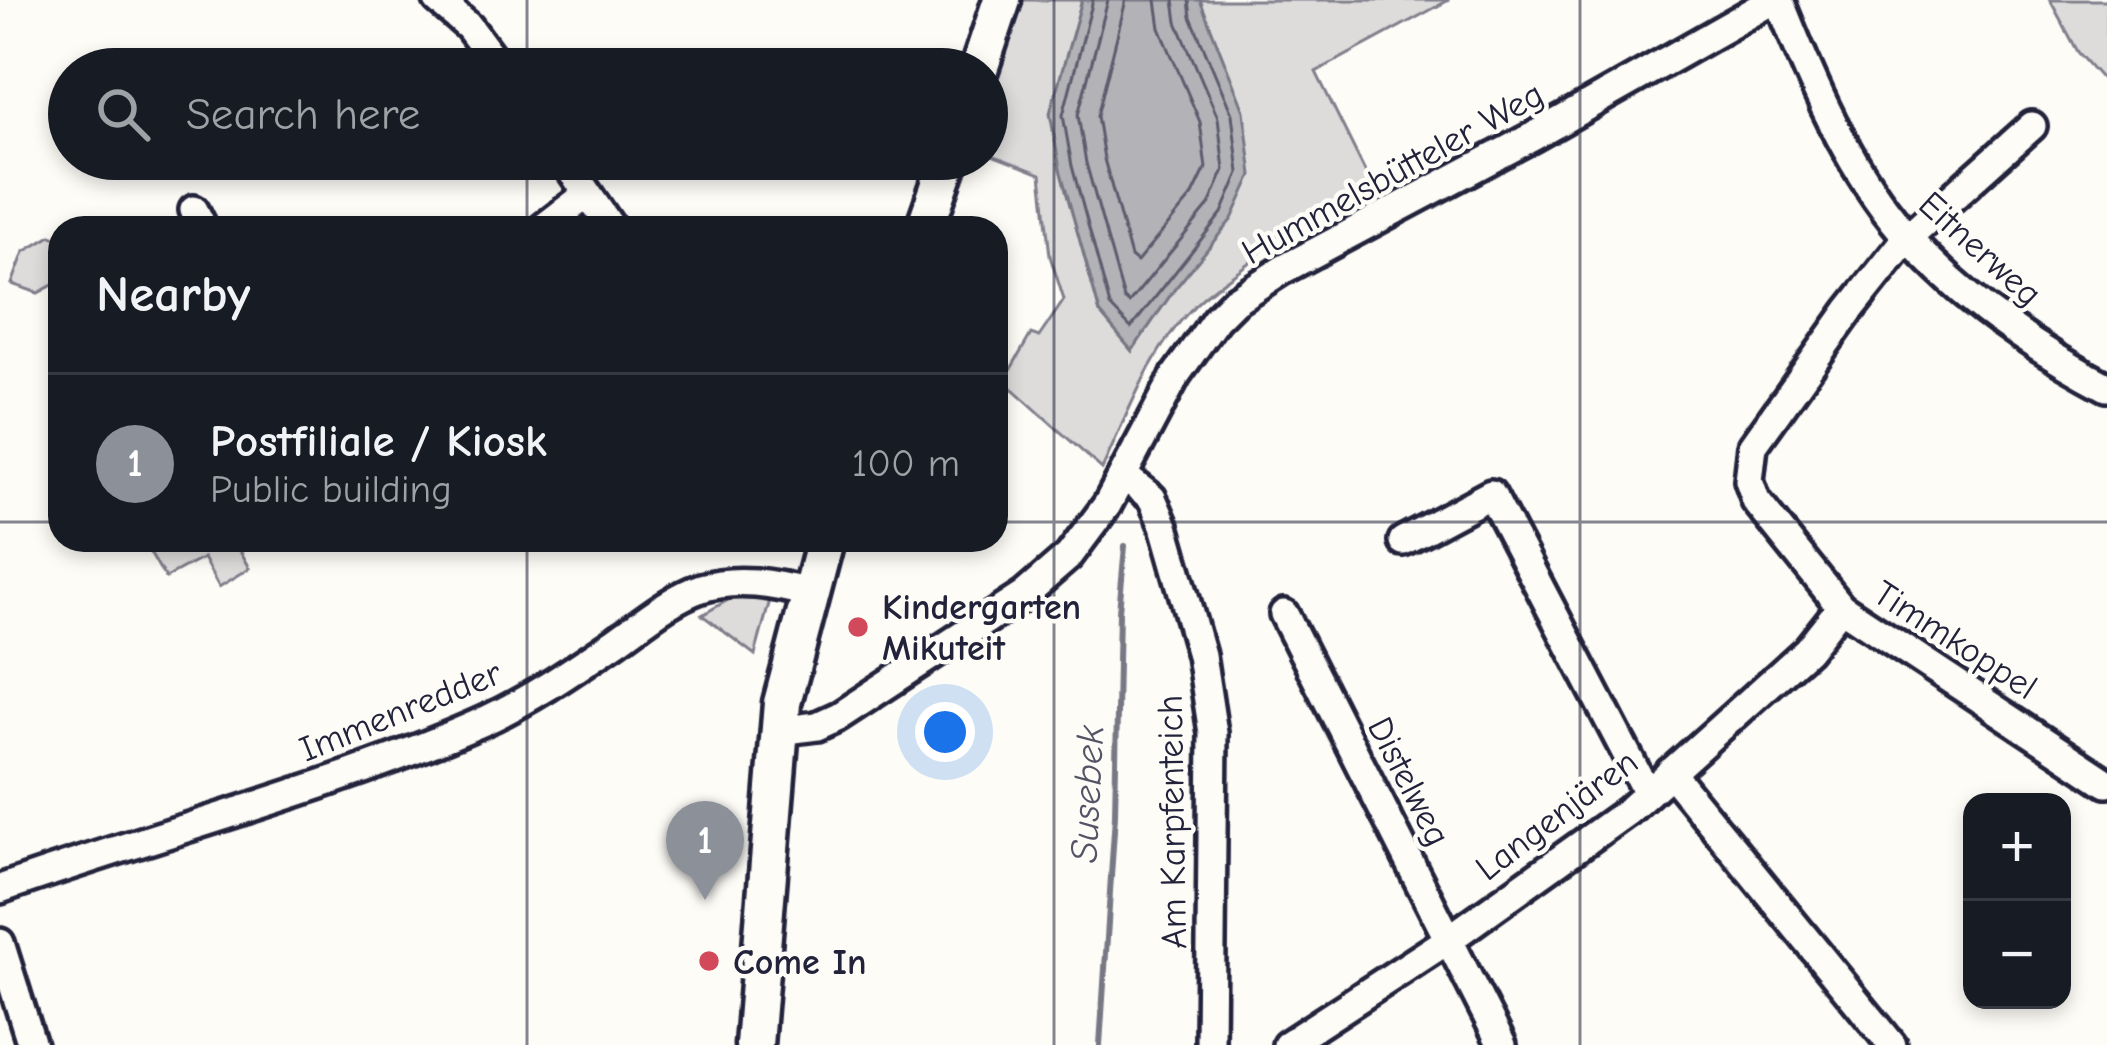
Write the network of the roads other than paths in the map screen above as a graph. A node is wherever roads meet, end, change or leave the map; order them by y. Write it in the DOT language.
graph roads {
  1 [pos="438,0"];
  2 [pos="1002,0"];
  3 [pos="1776,0"];
  4 [pos="484,48"];
  5 [pos="986,48"];
  6 [pos="2032,126"];
  7 [pos="577,180"];
  8 [pos="942,180"];
  9 [pos="586,195"];
  10 [pos="559,216"];
  11 [pos="602,216"];
  12 [pos="929,216"];
  13 [pos="1907,238"];
  14 [pos="2107,387"];
  15 [pos="1124,476"];
  16 [pos="1403,541"];
  17 [pos="821,552"];
  18 [pos="809,593"];
  19 [pos="1841,607"];
  20 [pos="1284,614"];
  21 [pos="779,731"];
  22 [pos="1670,772"];
  23 [pos="2107,784"];
  24 [pos="1647,793"];
  25 [pos="0,889"];
  26 [pos="1448,940"];
  27 [pos="0,944"];
  28 [pos="19,1030"];
  29 [pos="754,1045"];
  30 [pos="1210,1045"];
  31 [pos="1287,1045"];
  32 [pos="1502,1045"];
  33 [pos="1892,1045"];
  1 -- 4 [label="street"];
  2 -- 5 [label="main road"];
  3 -- 13 [label="street, Eitnerweg"];
  3 -- 15 [label="street, Hummelsbütteler Weg"];
  6 -- 13 [label="street, Timmkoppel"];
  7 -- 9 [label="street"];
  8 -- 12 [label="main road"];
  9 -- 10 [label="street"];
  9 -- 11 [label="street"];
  13 -- 14 [label="street, Eitnerweg"];
  13 -- 19 [label="street, Timmkoppel"];
  15 -- 21 [label="street, Hummelsbütteler Weg"];
  15 -- 30 [label="street, Am Karpfenteich"];
  16 -- 24 [label="street"];
  17 -- 18 [label="main road"];
  18 -- 21 [label="main road"];
  18 -- 25 [label="street, Immenredder"];
  19 -- 22 [label="street, Langenjären"];
  19 -- 23 [label="street, Timmkoppel"];
  20 -- 26 [label="street, Distelweg"];
  21 -- 29 [label="main road"];
  22 -- 24 [label="street, Langenjären"];
  22 -- 33 [label="street"];
  24 -- 26 [label="street, Langenjären"];
  26 -- 31 [label="street, Langenjären"];
  26 -- 32 [label="street, Distelweg"];
  27 -- 28 [label="street"];
}
